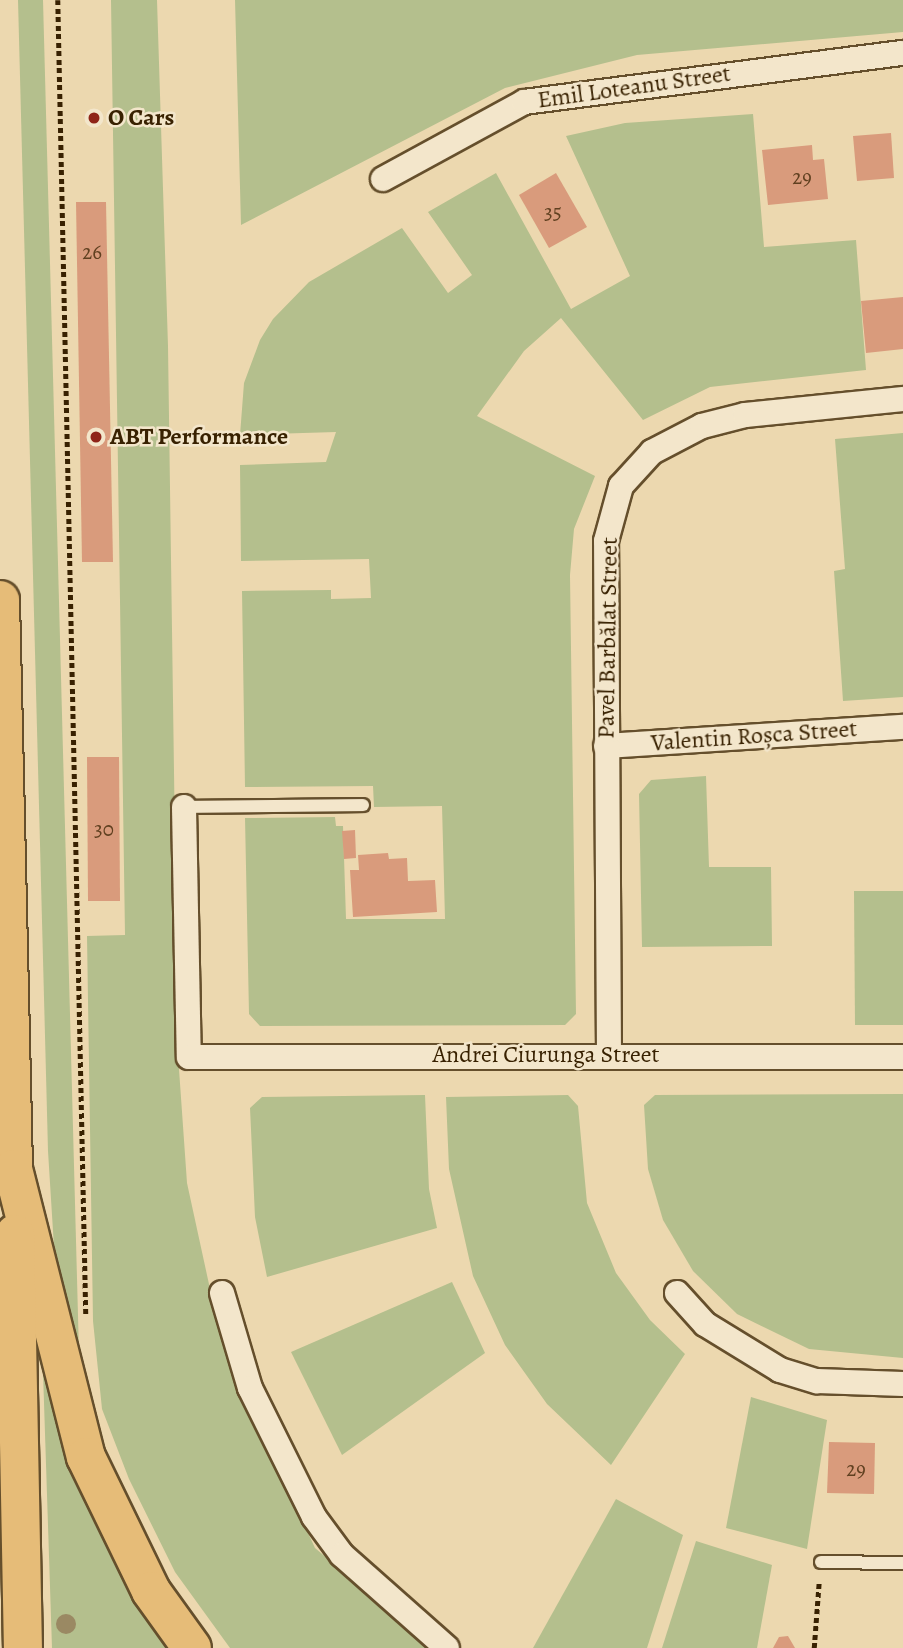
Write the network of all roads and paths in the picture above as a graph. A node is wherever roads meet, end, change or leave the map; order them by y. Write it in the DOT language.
graph roads {
  1 [pos="58,0"];
  2 [pos="903,53"];
  3 [pos="383,179"];
  4 [pos="903,399"];
  5 [pos="0,600"];
  6 [pos="903,727"];
  7 [pos="606,746"];
  8 [pos="363,805"];
  9 [pos="184,807"];
  10 [pos="608,1055"];
  11 [pos="903,1057"];
  12 [pos="13,1169"];
  13 [pos="0,1259"];
  14 [pos="222,1293"];
  15 [pos="677,1293"];
  16 [pos="86,1321"];
  17 [pos="903,1384"];
  18 [pos="821,1562"];
  19 [pos="903,1563"];
  20 [pos="23,1648"];
  21 [pos="192,1648"];
  22 [pos="447,1648"];
  23 [pos="814,1648"];
  1 -- 16 [label="path"];
  2 -- 3 [label="street, Emil Loteanu Street"];
  4 -- 7 [label="street, Pavel Barbălat Street"];
  5 -- 12 [label="main road"];
  6 -- 7 [label="street, Valentin Roșca Street"];
  7 -- 10 [label="street, Pavel Barbălat Street"];
  8 -- 9 [label="lane"];
  9 -- 10 [label="street, Andrei Ciurunga Street"];
  10 -- 11 [label="street, Andrei Ciurunga Street"];
  12 -- 13 [label="main road"];
  12 -- 20 [label="main road"];
  12 -- 21 [label="main road"];
  14 -- 22 [label="street"];
  15 -- 17 [label="street"];
  18 -- 19 [label="lane"];
  18 -- 23 [label="path"];
}
